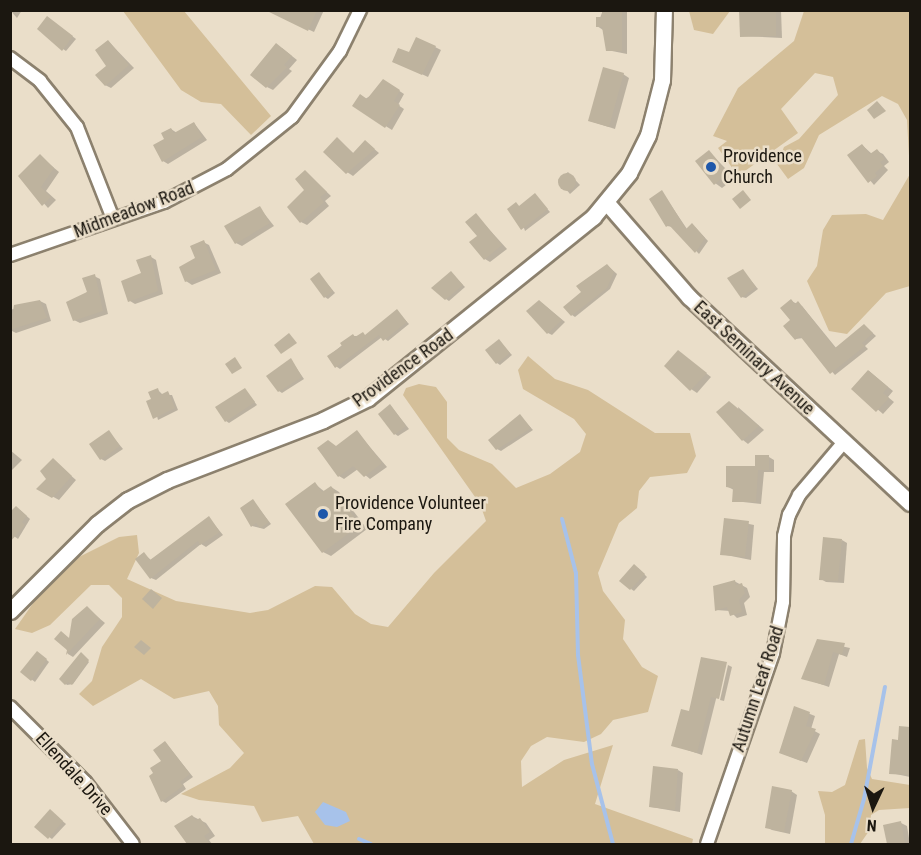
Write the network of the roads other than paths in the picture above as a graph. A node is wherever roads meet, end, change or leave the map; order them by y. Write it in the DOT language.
graph roads {
  1 [pos="360,10"];
  2 [pos="664,10"];
  3 [pos="10,58"];
  4 [pos="607,203"];
  5 [pos="113,219"];
  6 [pos="10,255"];
  7 [pos="844,442"];
  8 [pos="910,503"];
  9 [pos="10,611"];
  10 [pos="10,707"];
  11 [pos="133,844"];
  12 [pos="707,844"];
  1 -- 5 [label="street, Midmeadow Road"];
  2 -- 4 [label="street, Providence Road"];
  3 -- 5 [label="street"];
  4 -- 7 [label="street, East Seminary Avenue"];
  4 -- 9 [label="street, Providence Road"];
  5 -- 6 [label="street, Midmeadow Road"];
  7 -- 8 [label="street, East Seminary Avenue"];
  7 -- 12 [label="street, Autumn Leaf Road"];
  10 -- 11 [label="street, Ellendale Drive"];
}
